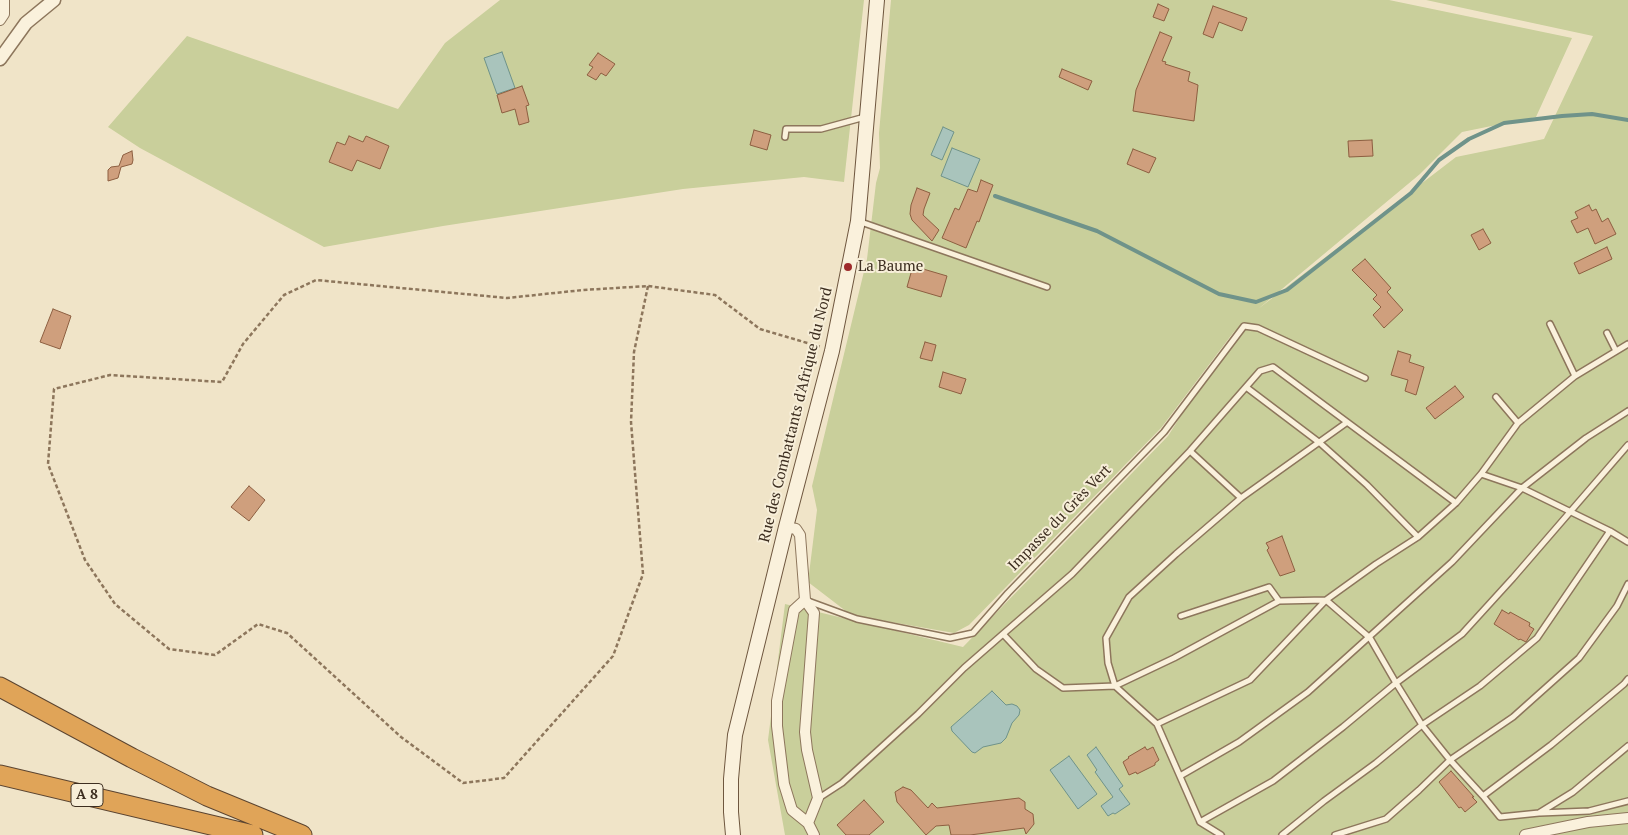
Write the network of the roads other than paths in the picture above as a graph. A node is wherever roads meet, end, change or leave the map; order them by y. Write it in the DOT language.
graph roads {
  1 [pos="4,0"];
  2 [pos="54,0"];
  3 [pos="878,0"];
  4 [pos="0,20"];
  5 [pos="0,59"];
  6 [pos="868,117"];
  7 [pos="785,137"];
  8 [pos="858,221"];
  9 [pos="1047,288"];
  10 [pos="1550,324"];
  11 [pos="1607,333"];
  12 [pos="1628,344"];
  13 [pos="1616,351"];
  14 [pos="1575,376"];
  15 [pos="1365,378"];
  16 [pos="1246,387"];
  17 [pos="1496,397"];
  18 [pos="1628,411"];
  19 [pos="1346,423"];
  20 [pos="1518,423"];
  21 [pos="1320,443"];
  22 [pos="1628,446"];
  23 [pos="1190,450"];
  24 [pos="1482,474"];
  25 [pos="1522,488"];
  26 [pos="1241,498"];
  27 [pos="1456,503"];
  28 [pos="1571,512"];
  29 [pos="786,527"];
  30 [pos="1610,531"];
  31 [pos="1418,537"];
  32 [pos="1628,542"];
  33 [pos="1628,584"];
  34 [pos="805,600"];
  35 [pos="1326,600"];
  36 [pos="1279,602"];
  37 [pos="1181,616"];
  38 [pos="1003,634"];
  39 [pos="1370,638"];
  40 [pos="1628,679"];
  41 [pos="1396,683"];
  42 [pos="1115,686"];
  43 [pos="0,687"];
  44 [pos="1157,724"];
  45 [pos="1422,724"];
  46 [pos="1628,746"];
  47 [pos="1450,760"];
  48 [pos="0,774"];
  49 [pos="1180,776"];
  50 [pos="1483,796"];
  51 [pos="818,798"];
  52 [pos="1628,801"];
  53 [pos="1539,812"];
  54 [pos="1628,818"];
  55 [pos="1200,822"];
  56 [pos="808,823"];
  57 [pos="253,835"];
  58 [pos="302,835"];
  59 [pos="733,835"];
  60 [pos="814,835"];
  61 [pos="1221,835"];
  62 [pos="1282,835"];
  63 [pos="1335,835"];
  64 [pos="1525,835"];
  1 -- 4 [label="street"];
  2 -- 5 [label="street"];
  3 -- 6 [label="main road, Rue des Combattants d'Afrique du Nord"];
  6 -- 7 [label="lane"];
  6 -- 8 [label="main road, Rue des Combattants d'Afrique du Nord"];
  8 -- 9 [label="lane"];
  8 -- 29 [label="main road, Rue des Combattants d'Afrique du Nord"];
  10 -- 14 [label="lane"];
  11 -- 13 [label="lane"];
  12 -- 13 [label="lane"];
  13 -- 14 [label="lane"];
  14 -- 20 [label="lane"];
  15 -- 34 [label="lane, Impasse du Grès Vert"];
  16 -- 19 [label="lane"];
  16 -- 21 [label="lane"];
  16 -- 23 [label="lane"];
  17 -- 20 [label="lane"];
  18 -- 25 [label="lane"];
  19 -- 21 [label="lane"];
  19 -- 27 [label="lane"];
  20 -- 24 [label="lane"];
  21 -- 26 [label="lane"];
  21 -- 31 [label="lane"];
  22 -- 28 [label="lane"];
  23 -- 26 [label="lane"];
  23 -- 38 [label="lane"];
  24 -- 25 [label="lane"];
  24 -- 27 [label="lane"];
  25 -- 28 [label="lane"];
  25 -- 39 [label="lane"];
  26 -- 42 [label="lane"];
  27 -- 31 [label="lane"];
  28 -- 30 [label="lane"];
  28 -- 41 [label="lane"];
  29 -- 34 [label="street"];
  29 -- 59 [label="main road, Rue des Combattants d'Afrique du Nord"];
  30 -- 32 [label="lane"];
  30 -- 45 [label="lane"];
  31 -- 35 [label="lane"];
  33 -- 47 [label="lane"];
  34 -- 51 [label="street"];
  34 -- 56 [label="street"];
  35 -- 36 [label="lane"];
  35 -- 39 [label="lane"];
  35 -- 44 [label="lane"];
  36 -- 37 [label="lane"];
  36 -- 42 [label="lane"];
  38 -- 42 [label="lane"];
  38 -- 51 [label="lane"];
  39 -- 41 [label="lane"];
  39 -- 49 [label="lane"];
  40 -- 50 [label="lane"];
  41 -- 45 [label="lane"];
  41 -- 55 [label="lane"];
  42 -- 44 [label="lane"];
  43 -- 58 [label="highway"];
  44 -- 49 [label="lane"];
  45 -- 47 [label="lane"];
  45 -- 62 [label="lane"];
  46 -- 53 [label="lane"];
  47 -- 50 [label="lane"];
  47 -- 63 [label="lane"];
  48 -- 57 [label="highway, A 8"];
  49 -- 55 [label="lane"];
  50 -- 53 [label="lane"];
  51 -- 56 [label="street"];
  52 -- 53 [label="lane"];
  54 -- 64 [label="street"];
  55 -- 61 [label="lane"];
  56 -- 60 [label="street"];
}
